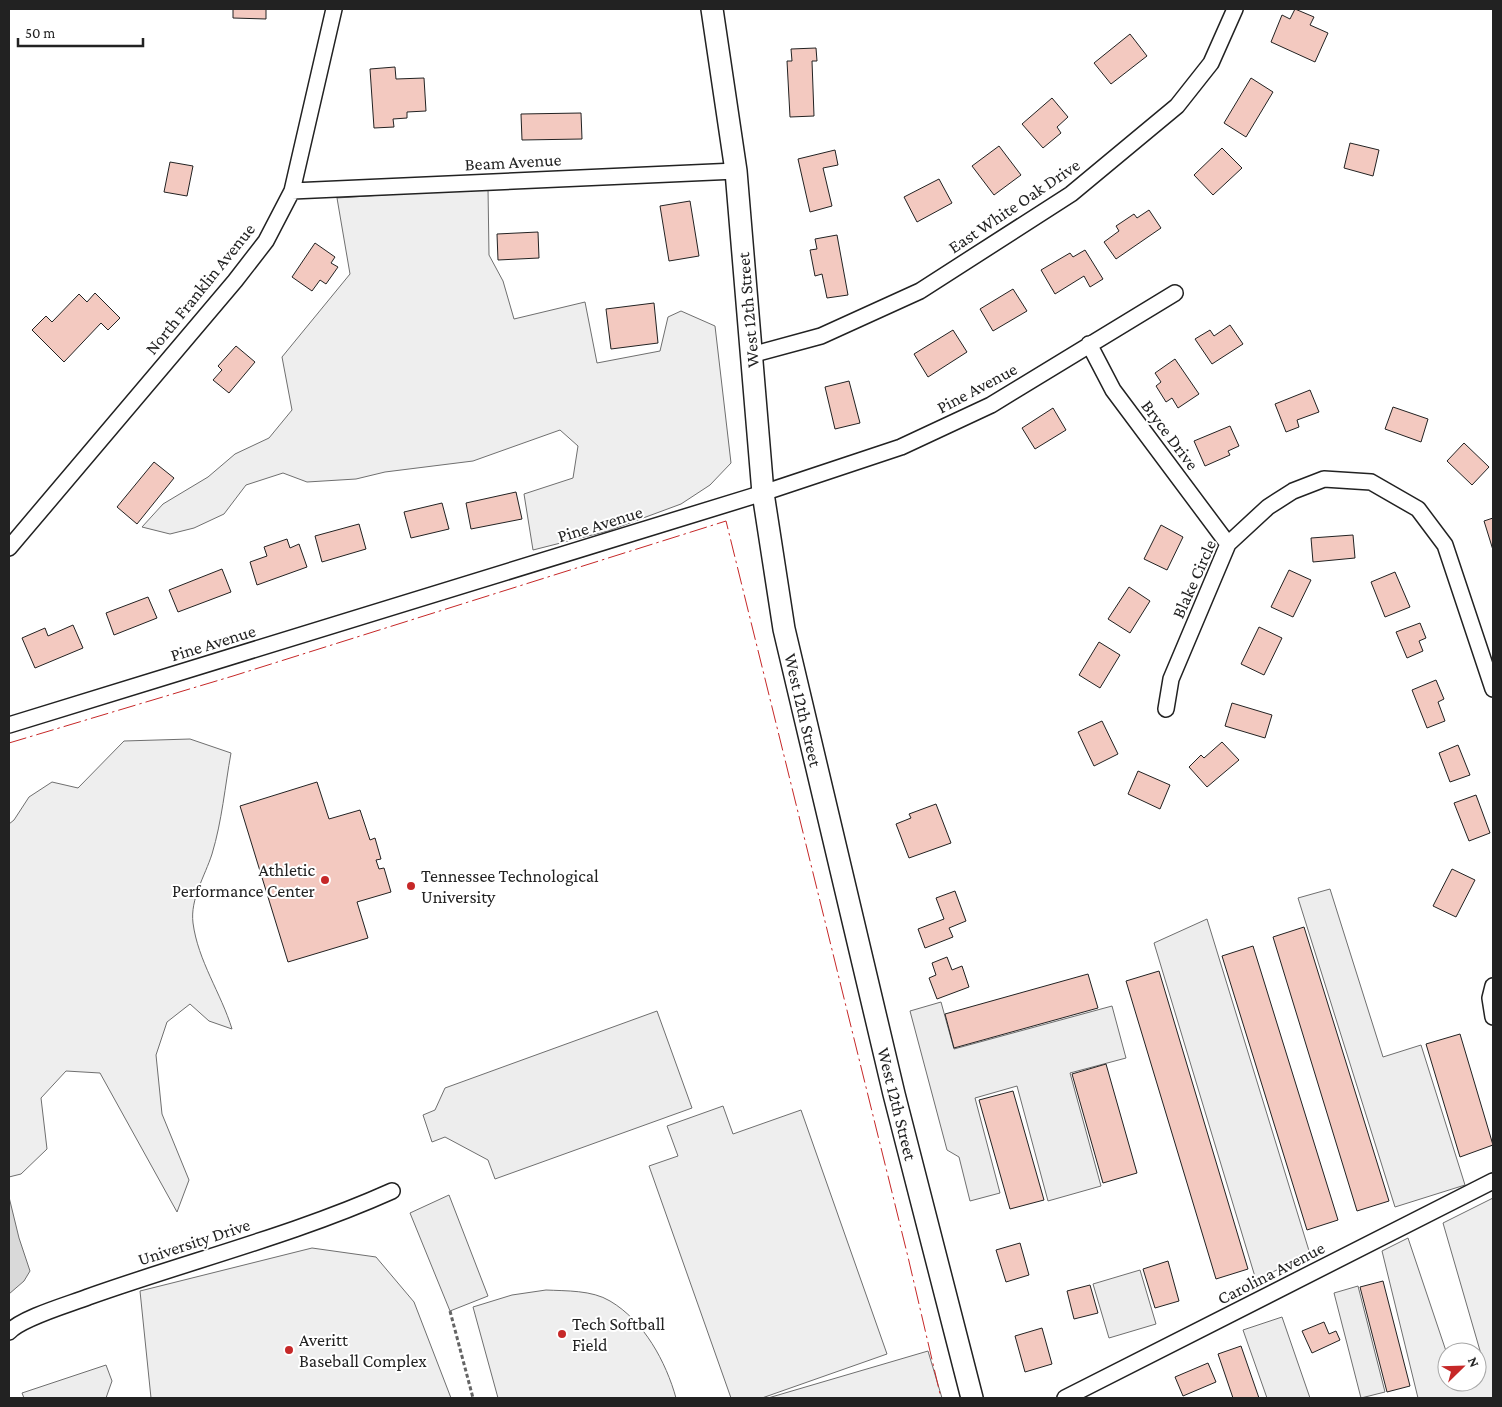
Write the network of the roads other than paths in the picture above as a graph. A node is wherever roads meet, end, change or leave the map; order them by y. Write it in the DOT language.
graph roads {
  1 [pos="334,9"];
  2 [pos="712,9"];
  3 [pos="1235,9"];
  4 [pos="736,171"];
  5 [pos="292,191"];
  6 [pos="1175,293"];
  7 [pos="1089,344"];
  8 [pos="751,355"];
  9 [pos="763,493"];
  10 [pos="1228,544"];
  11 [pos="9,548"];
  12 [pos="1493,689"];
  13 [pos="1166,709"];
  14 [pos="9,725"];
  15 [pos="1493,986"];
  16 [pos="1493,1017"];
  17 [pos="1493,1181"];
  18 [pos="392,1191"];
  19 [pos="9,1332"];
  20 [pos="972,1398"];
  21 [pos="1065,1398"];
  1 -- 5 [label="street, North Franklin Avenue"];
  2 -- 4 [label="main road, West 12th Street"];
  3 -- 8 [label="street, East White Oak Drive"];
  4 -- 5 [label="street, Beam Avenue"];
  4 -- 8 [label="main road, West 12th Street"];
  5 -- 11 [label="street, North Franklin Avenue"];
  6 -- 7 [label="street, Pine Avenue"];
  7 -- 9 [label="street, Pine Avenue"];
  7 -- 10 [label="street, Bryce Drive"];
  8 -- 9 [label="main road, West 12th Street"];
  9 -- 14 [label="street, Pine Avenue"];
  9 -- 20 [label="main road, West 12th Street"];
  10 -- 12 [label="street, Blake Circle"];
  10 -- 13 [label="street, Blake Circle"];
  15 -- 16 [label="street"];
  17 -- 21 [label="street, Carolina Avenue"];
  18 -- 19 [label="street, University Drive"];
}
